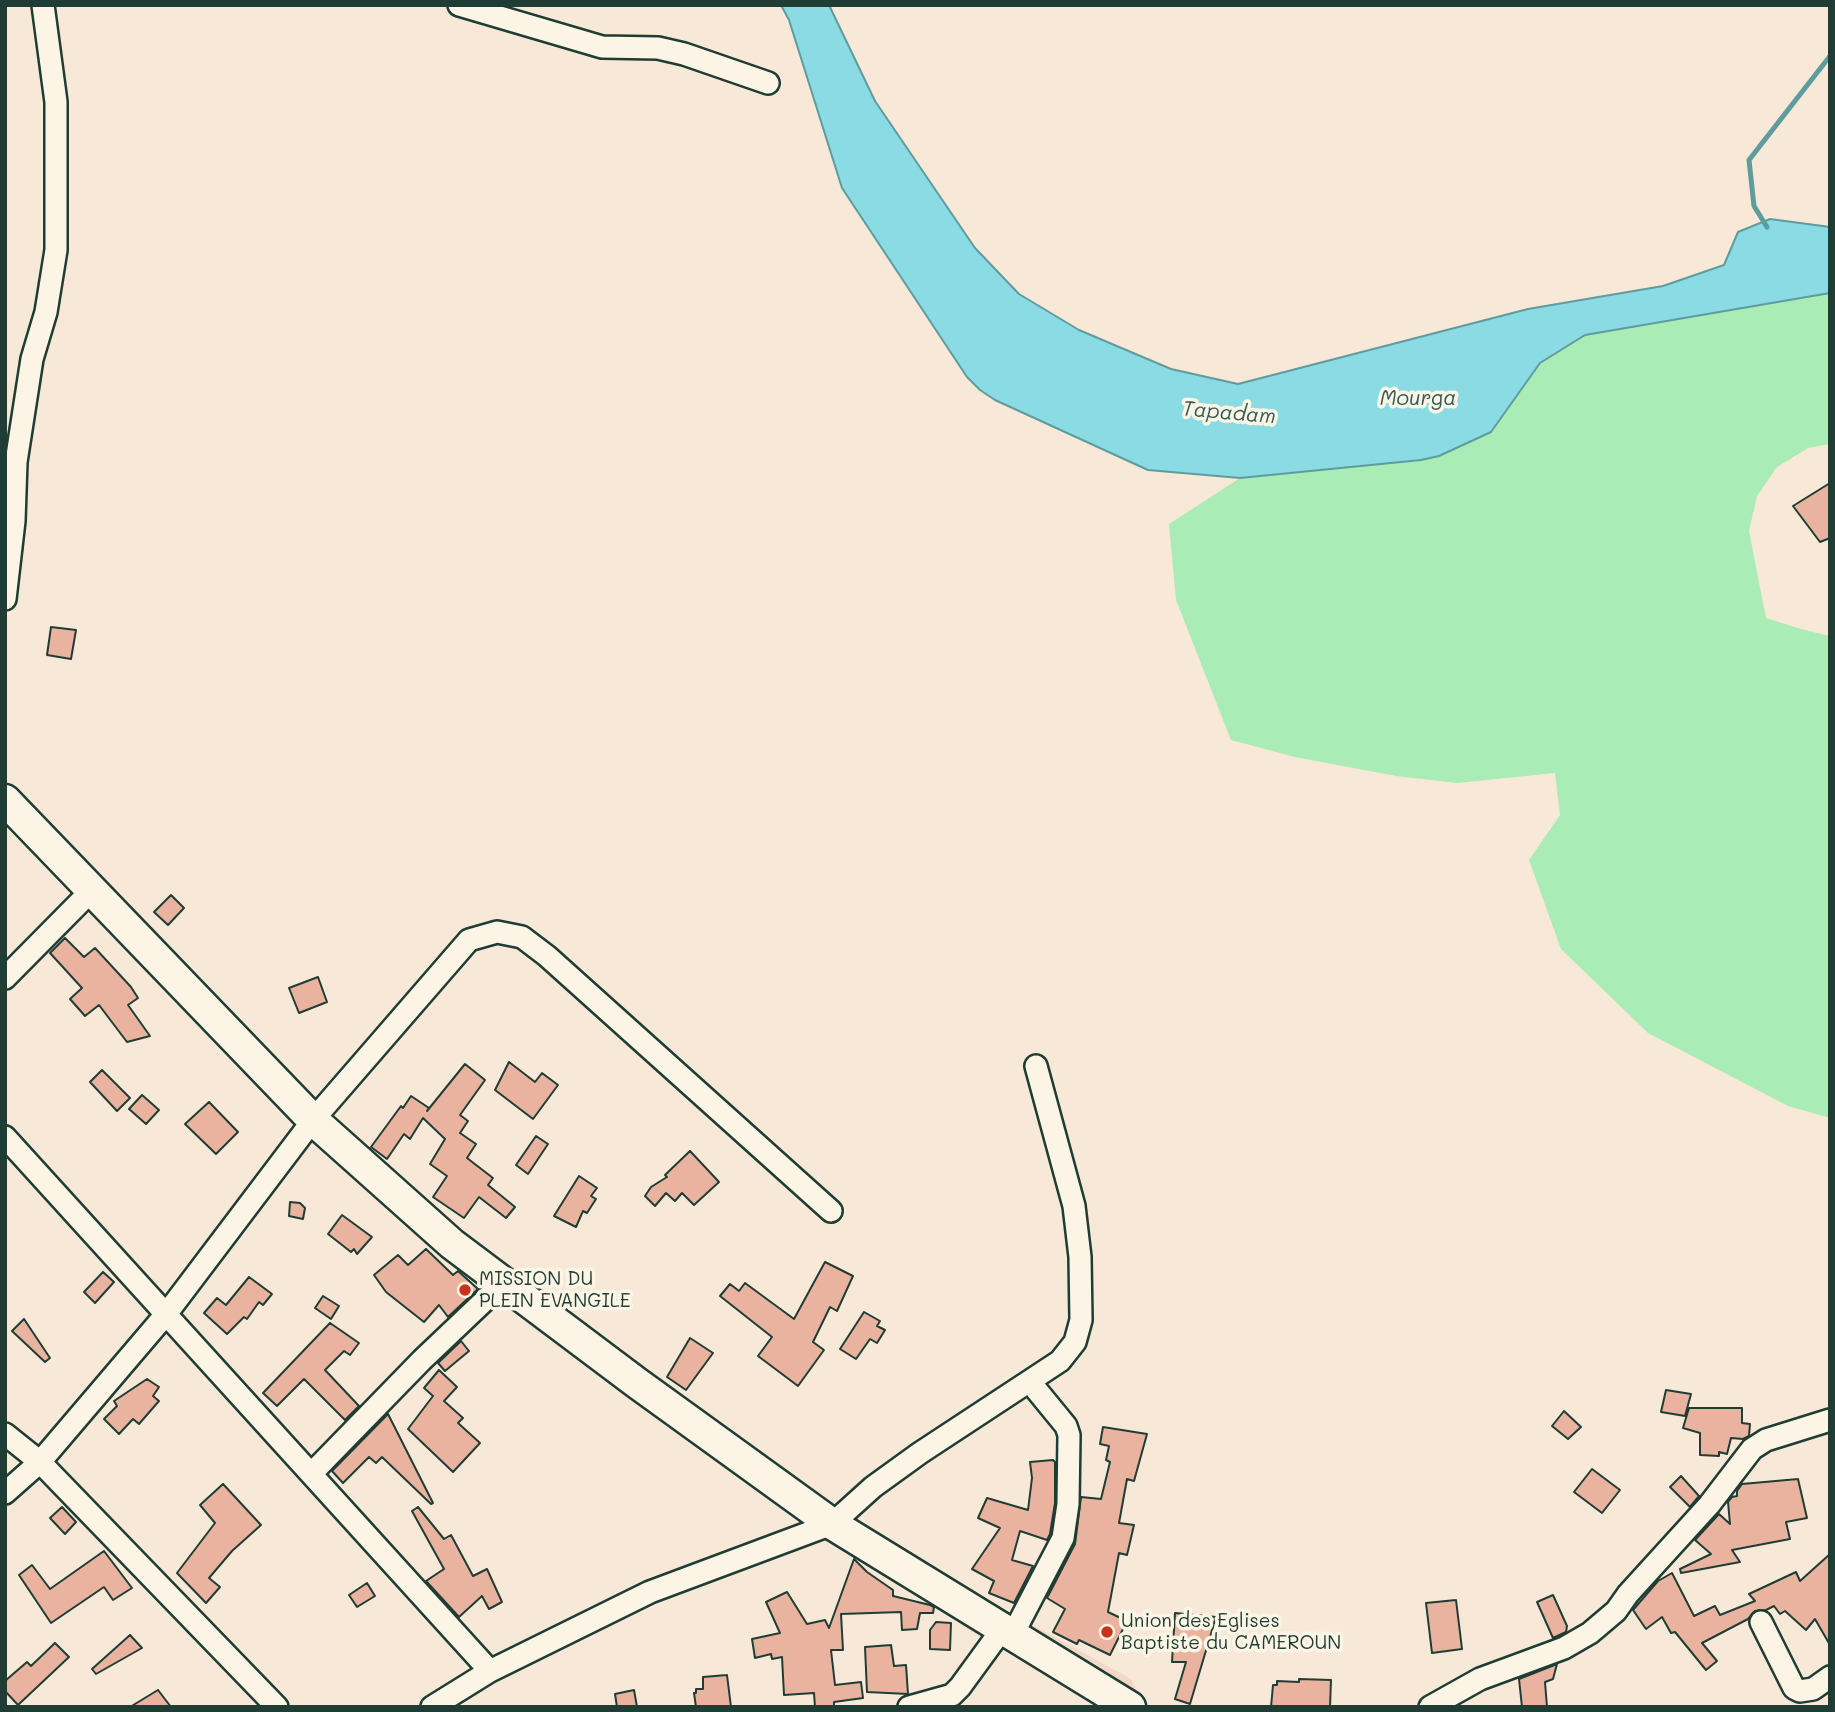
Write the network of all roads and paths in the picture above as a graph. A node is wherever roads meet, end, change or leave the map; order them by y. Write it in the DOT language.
graph roads {
  1 [pos="43,5"];
  2 [pos="459,5"];
  3 [pos="768,83"];
  4 [pos="5,599"];
  5 [pos="5,800"];
  6 [pos="92,890"];
  7 [pos="5,978"];
  8 [pos="1036,1066"];
  9 [pos="313,1120"];
  10 [pos="5,1137"];
  11 [pos="831,1211"];
  12 [pos="503,1283"];
  13 [pos="167,1312"];
  14 [pos="1030,1382"];
  15 [pos="1830,1420"];
  16 [pos="5,1434"];
  17 [pos="40,1462"];
  18 [pos="312,1474"];
  19 [pos="5,1493"];
  20 [pos="832,1524"];
  21 [pos="1761,1622"];
  22 [pos="1008,1631"];
  23 [pos="490,1671"];
  24 [pos="1830,1677"];
  25 [pos="467,1698"];
  26 [pos="277,1707"];
  27 [pos="432,1707"];
  28 [pos="909,1707"];
  29 [pos="1130,1707"];
  30 [pos="1430,1707"];
  1 -- 4 [label="street"];
  2 -- 3 [label="street"];
  5 -- 6 [label="street"];
  6 -- 7 [label="street"];
  6 -- 9 [label="street"];
  8 -- 14 [label="street"];
  9 -- 11 [label="street"];
  9 -- 12 [label="street"];
  9 -- 13 [label="street"];
  10 -- 13 [label="street"];
  12 -- 18 [label="street"];
  12 -- 20 [label="street"];
  13 -- 17 [label="street"];
  13 -- 18 [label="street"];
  14 -- 20 [label="street"];
  14 -- 22 [label="street"];
  15 -- 30 [label="street"];
  16 -- 17 [label="street"];
  17 -- 19 [label="street"];
  17 -- 26 [label="street"];
  18 -- 23 [label="street"];
  20 -- 22 [label="street"];
  20 -- 23 [label="street"];
  21 -- 24 [label="street"];
  22 -- 28 [label="street"];
  22 -- 29 [label="street"];
  23 -- 25 [label="street"];
  25 -- 27 [label="street"];
}
